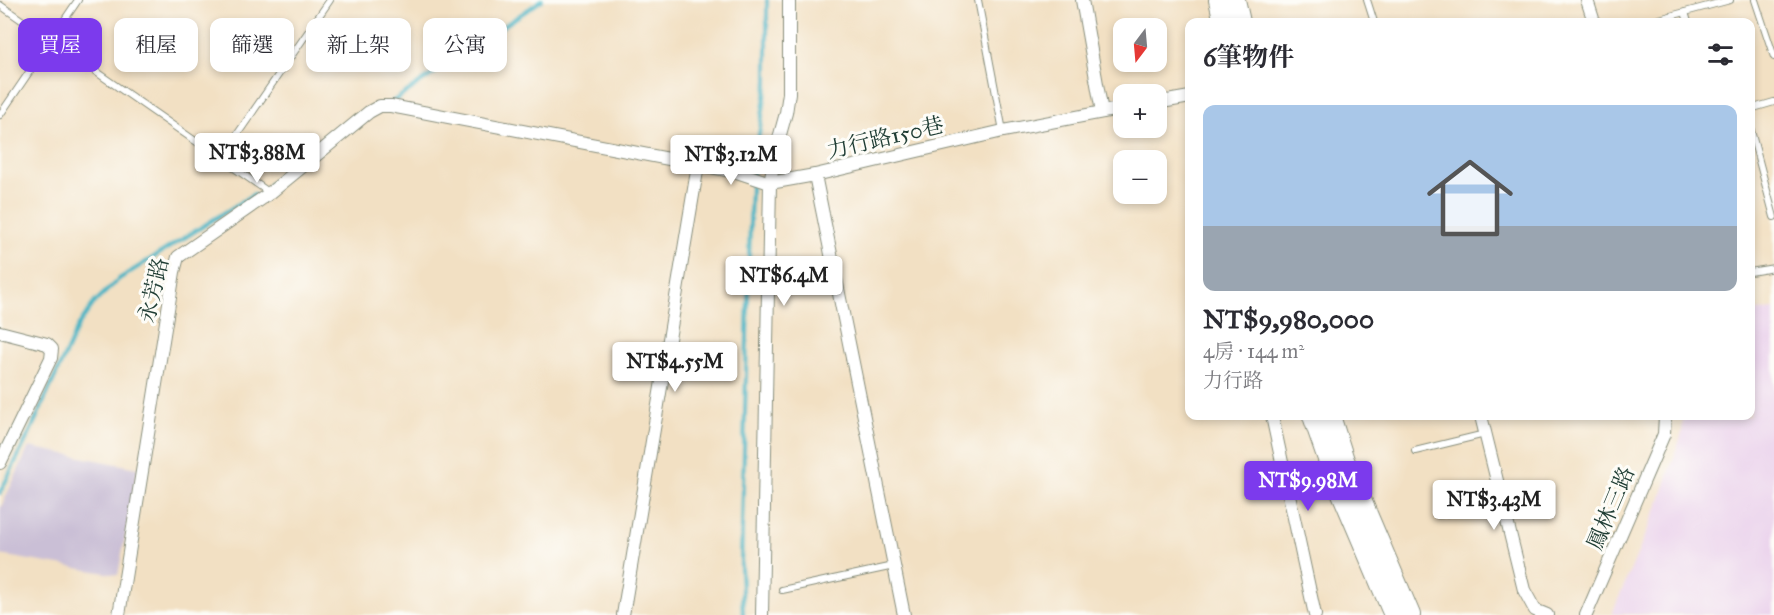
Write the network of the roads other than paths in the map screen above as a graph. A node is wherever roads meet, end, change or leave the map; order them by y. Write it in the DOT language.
graph roads {
  1 [pos="78,0"];
  2 [pos="330,0"];
  3 [pos="789,0"];
  4 [pos="978,0"];
  5 [pos="1082,0"];
  6 [pos="1219,0"];
  7 [pos="1235,0"];
  8 [pos="1367,0"];
  9 [pos="1587,0"];
  10 [pos="1730,0"];
  11 [pos="1755,0"];
  12 [pos="0,5"];
  13 [pos="1685,12"];
  14 [pos="20,18"];
  15 [pos="66,18"];
  16 [pos="1223,18"];
  17 [pos="1239,18"];
  18 [pos="1373,18"];
  19 [pos="1593,18"];
  20 [pos="1663,18"];
  21 [pos="1687,18"];
  22 [pos="1774,57"];
  23 [pos="29,72"];
  24 [pos="98,72"];
  25 [pos="1185,98"];
  26 [pos="1167,101"];
  27 [pos="1774,102"];
  28 [pos="1755,108"];
  29 [pos="1113,110"];
  30 [pos="1102,112"];
  31 [pos="0,115"];
  32 [pos="1003,131"];
  33 [pos="1755,146"];
  34 [pos="221,158"];
  35 [pos="698,165"];
  36 [pos="815,175"];
  37 [pos="770,183"];
  38 [pos="270,193"];
  39 [pos="1774,217"];
  40 [pos="1774,268"];
  41 [pos="1755,271"];
  42 [pos="0,332"];
  43 [pos="1273,420"];
  44 [pos="1314,420"];
  45 [pos="1331,420"];
  46 [pos="1482,420"];
  47 [pos="1665,420"];
  48 [pos="1486,434"];
  49 [pos="1415,451"];
  50 [pos="0,463"];
  51 [pos="1502,503"];
  52 [pos="1438,515"];
  53 [pos="894,566"];
  54 [pos="782,590"];
  55 [pos="119,615"];
  56 [pos="623,615"];
  57 [pos="762,615"];
  58 [pos="904,615"];
  59 [pos="1315,615"];
  60 [pos="1394,615"];
  61 [pos="1410,615"];
  62 [pos="1547,615"];
  63 [pos="1586,615"];
  1 -- 15 [label="lane"];
  2 -- 34 [label="lane"];
  3 -- 37 [label="street"];
  4 -- 32 [label="lane"];
  5 -- 30 [label="street"];
  6 -- 16 [label="main road"];
  7 -- 17 [label="main road"];
  8 -- 18 [label="lane"];
  9 -- 19 [label="street"];
  10 -- 13 [label="lane"];
  11 -- 22 [label="lane"];
  12 -- 14 [label="lane"];
  13 -- 20 [label="lane"];
  13 -- 21 [label="lane"];
  23 -- 31 [label="lane"];
  24 -- 34 [label="lane"];
  25 -- 26 [label="street"];
  27 -- 28 [label="lane"];
  29 -- 30 [label="street, 力行路150巷"];
  30 -- 32 [label="street, 力行路150巷"];
  32 -- 36 [label="street, 力行路150巷"];
  33 -- 39 [label="lane"];
  34 -- 38 [label="lane"];
  35 -- 37 [label="street"];
  35 -- 38 [label="street, 永芳路"];
  35 -- 56 [label="street"];
  36 -- 37 [label="street"];
  36 -- 53 [label="street, 力行路150巷"];
  37 -- 57 [label="street"];
  38 -- 55 [label="street, 永芳路"];
  40 -- 41 [label="lane"];
  42 -- 50 [label="street"];
  43 -- 59 [label="street"];
  44 -- 60 [label="main road"];
  45 -- 61 [label="main road"];
  46 -- 48 [label="street"];
  47 -- 63 [label="street, 鳳林三路"];
  48 -- 49 [label="lane"];
  48 -- 51 [label="street"];
  51 -- 52 [label="lane"];
  51 -- 62 [label="street"];
  53 -- 54 [label="lane"];
  53 -- 58 [label="street, 力行路150巷"];
}
